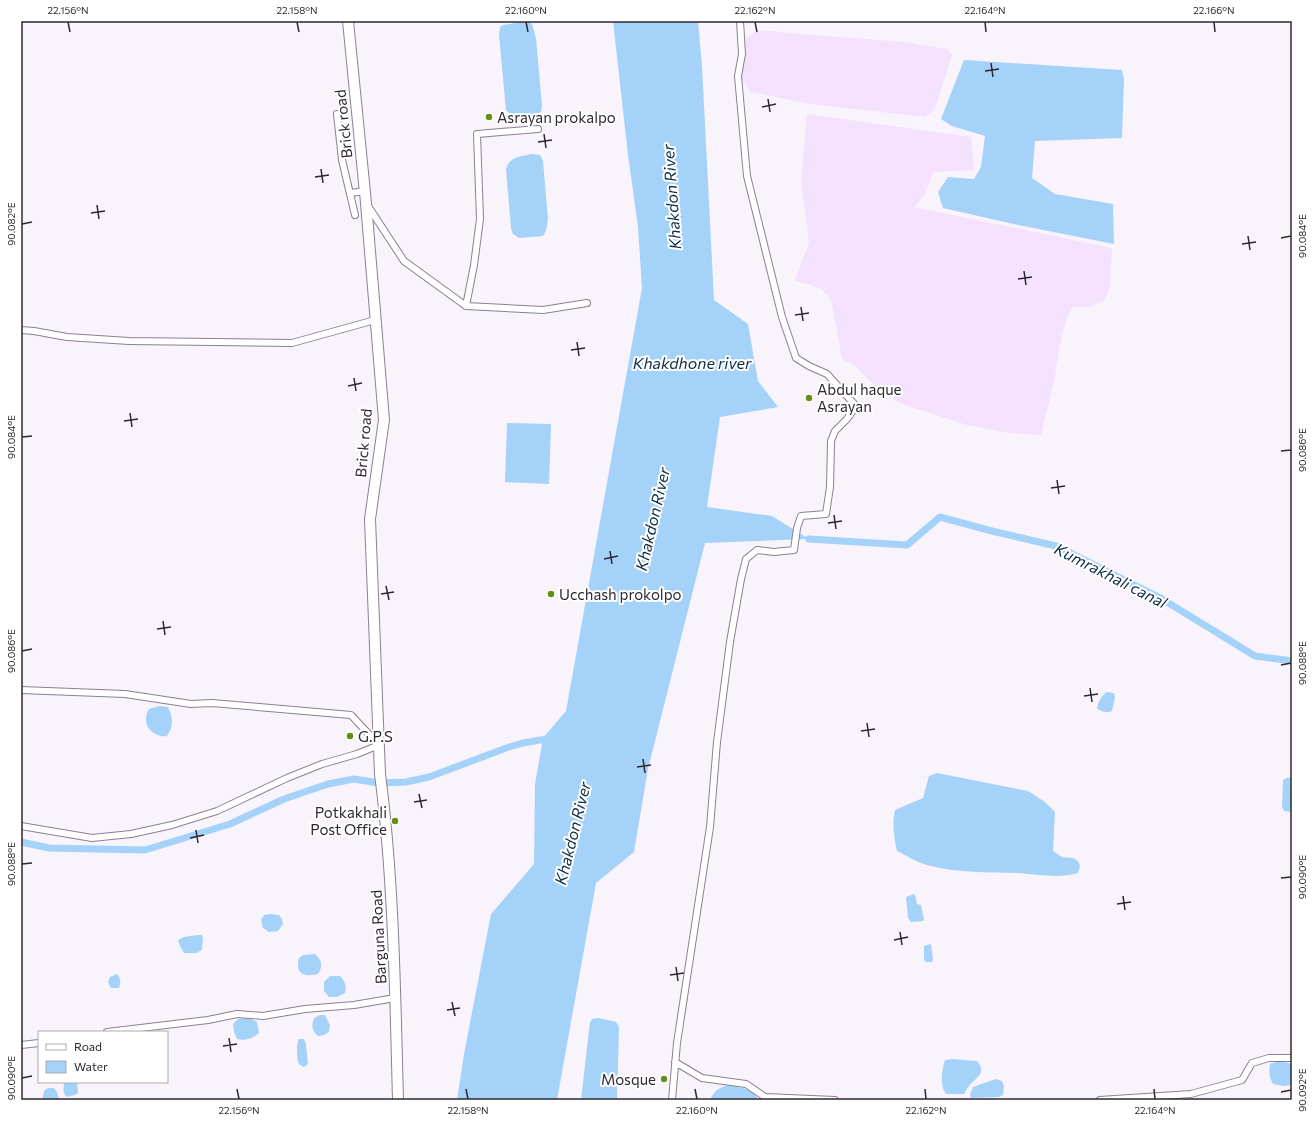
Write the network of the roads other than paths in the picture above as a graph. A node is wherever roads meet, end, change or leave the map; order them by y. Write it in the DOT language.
graph roads {
  1 [pos="348,21"];
  2 [pos="740,21"];
  3 [pos="337,114"];
  4 [pos="538,129"];
  5 [pos="365,191"];
  6 [pos="350,193"];
  7 [pos="366,203"];
  8 [pos="355,215"];
  9 [pos="587,303"];
  10 [pos="466,306"];
  11 [pos="376,320"];
  12 [pos="21,330"];
  13 [pos="21,690"];
  14 [pos="379,745"];
  15 [pos="380,774"];
  16 [pos="21,826"];
  17 [pos="396,998"];
  18 [pos="115,1031"];
  19 [pos="38,1043"];
  20 [pos="21,1045"];
  21 [pos="1292,1058"];
  22 [pos="675,1062"];
  23 [pos="1191,1097"];
  24 [pos="398,1100"];
  25 [pos="672,1100"];
  26 [pos="835,1100"];
  27 [pos="1100,1100"];
  1 -- 5 [label="main road, Brick road"];
  2 -- 22 [label="street"];
  3 -- 6 [label="street"];
  4 -- 10 [label="street"];
  5 -- 6 [label="street"];
  5 -- 7 [label="main road, Brick road"];
  6 -- 8 [label="street"];
  7 -- 10 [label="street"];
  7 -- 11 [label="main road, Brick road"];
  9 -- 10 [label="street"];
  11 -- 12 [label="street"];
  11 -- 14 [label="main road, Brick road"];
  13 -- 14 [label="street"];
  14 -- 15 [label="main road, Brick road"];
  14 -- 16 [label="street"];
  15 -- 17 [label="main road, Barguna Road"];
  17 -- 18 [label="street"];
  17 -- 24 [label="main road, Barguna Road"];
  19 -- 20 [label="street"];
  21 -- 23 [label="street"];
  22 -- 25 [label="street"];
  22 -- 26 [label="street"];
  23 -- 27 [label="street"];
}
